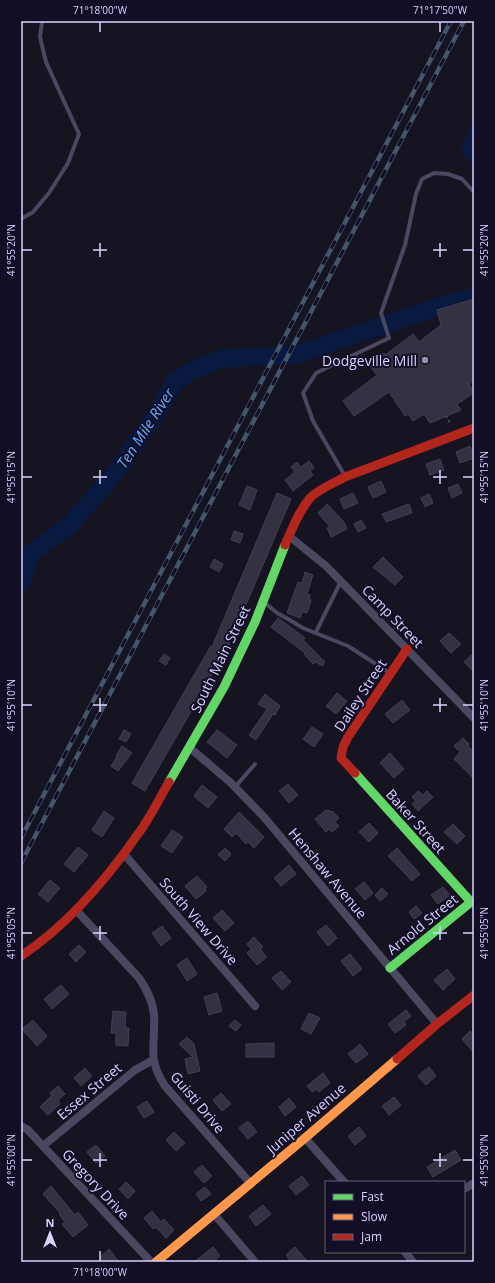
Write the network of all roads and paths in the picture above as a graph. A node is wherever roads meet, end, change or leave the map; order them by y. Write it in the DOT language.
graph roads {
  1 [pos="42,21"];
  2 [pos="474,192"];
  3 [pos="21,219"];
  4 [pos="446,416"];
  5 [pos="451,425"];
  6 [pos="474,428"];
  7 [pos="345,477"];
  8 [pos="289,536"];
  9 [pos="341,581"];
  10 [pos="264,602"];
  11 [pos="316,632"];
  12 [pos="407,649"];
  13 [pos="391,673"];
  14 [pos="474,718"];
  15 [pos="189,747"];
  16 [pos="340,758"];
  17 [pos="255,764"];
  18 [pos="235,787"];
  19 [pos="124,854"];
  20 [pos="472,902"];
  21 [pos="76,910"];
  22 [pos="21,956"];
  23 [pos="390,968"];
  24 [pos="473,997"];
  25 [pos="255,1006"];
  26 [pos="437,1024"];
  27 [pos="153,1060"];
  28 [pos="21,1126"];
  29 [pos="305,1138"];
  30 [pos="43,1146"];
  31 [pos="343,1181"];
  32 [pos="474,1183"];
  33 [pos="251,1184"];
  34 [pos="465,1188"];
  35 [pos="214,1214"];
  36 [pos="405,1253"];
  37 [pos="151,1262"];
  38 [pos="156,1262"];
  39 [pos="255,1262"];
  40 [pos="413,1262"];
  1 -- 3 [label="lane"];
  2 -- 7 [label="lane"];
  4 -- 5 [label="path"];
  6 -- 7 [label="street, South Main Street"];
  7 -- 8 [label="street, South Main Street"];
  8 -- 9 [label="street, Camp Street"];
  8 -- 10 [label="street, South Main Street"];
  9 -- 11 [label="lane"];
  9 -- 12 [label="street, Camp Street"];
  10 -- 11 [label="lane"];
  10 -- 15 [label="street, South Main Street"];
  11 -- 13 [label="lane"];
  12 -- 13 [label="street, Dailey Street"];
  12 -- 14 [label="street, Camp Street"];
  13 -- 16 [label="street, Dailey Street"];
  15 -- 18 [label="street, Henshaw Avenue"];
  15 -- 19 [label="street, South Main Street"];
  16 -- 20 [label="street, Baker Street"];
  17 -- 18 [label="lane"];
  18 -- 23 [label="street, Henshaw Avenue"];
  19 -- 21 [label="street, South Main Street"];
  19 -- 25 [label="street, South View Drive"];
  20 -- 23 [label="street, Arnold Street"];
  21 -- 22 [label="street, South Main Street"];
  21 -- 27 [label="street, Guisti Drive"];
  23 -- 26 [label="street, Henshaw Avenue"];
  24 -- 26 [label="street, Juniper Avenue"];
  26 -- 29 [label="street, Juniper Avenue"];
  27 -- 30 [label="street, Essex Street"];
  27 -- 33 [label="street, Guisti Drive"];
  28 -- 30 [label="street, Gregory Drive"];
  29 -- 31 [label="street"];
  29 -- 33 [label="street, Juniper Avenue"];
  30 -- 37 [label="street, Gregory Drive"];
  32 -- 34 [label="street"];
  33 -- 35 [label="street, Juniper Avenue"];
  35 -- 38 [label="street, Juniper Avenue"];
  35 -- 39 [label="street"];
  36 -- 40 [label="street"];
}
